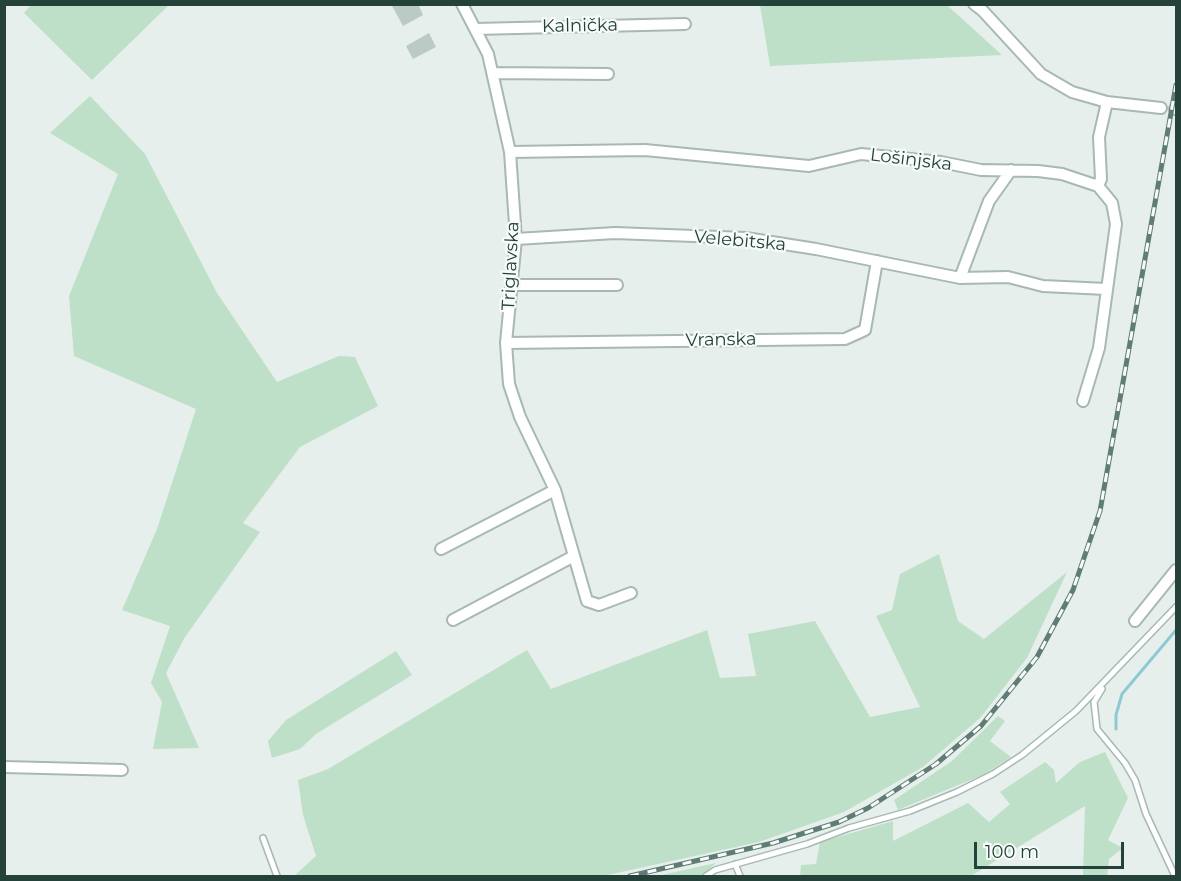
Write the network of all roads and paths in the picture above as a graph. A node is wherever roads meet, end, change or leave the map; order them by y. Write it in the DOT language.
graph roads {
  1 [pos="462,4"];
  2 [pos="974,4"];
  3 [pos="685,24"];
  4 [pos="475,29"];
  5 [pos="493,73"];
  6 [pos="608,74"];
  7 [pos="1107,102"];
  8 [pos="1161,108"];
  9 [pos="510,152"];
  10 [pos="1011,170"];
  11 [pos="1098,186"];
  12 [pos="516,239"];
  13 [pos="877,261"];
  14 [pos="960,278"];
  15 [pos="512,285"];
  16 [pos="617,285"];
  17 [pos="1106,289"];
  18 [pos="506,343"];
  19 [pos="1083,401"];
  20 [pos="555,490"];
  21 [pos="441,549"];
  22 [pos="574,556"];
  23 [pos="1176,570"];
  24 [pos="631,593"];
  25 [pos="1176,607"];
  26 [pos="453,620"];
  27 [pos="1135,621"];
  28 [pos="1106,681"];
  29 [pos="4,767"];
  30 [pos="122,770"];
  31 [pos="263,838"];
  32 [pos="735,864"];
  33 [pos="277,876"];
  34 [pos="706,876"];
  35 [pos="740,876"];
  36 [pos="1175,876"];
  1 -- 4 [label="street, Triglavska"];
  2 -- 7 [label="street"];
  3 -- 4 [label="street, Kalnička"];
  4 -- 5 [label="street, Triglavska"];
  5 -- 6 [label="street"];
  5 -- 9 [label="street, Triglavska"];
  7 -- 8 [label="street"];
  7 -- 11 [label="street"];
  9 -- 10 [label="street, Lošinjska"];
  9 -- 12 [label="street, Triglavska"];
  10 -- 11 [label="street, Lošinjska"];
  10 -- 14 [label="street"];
  11 -- 17 [label="street"];
  12 -- 13 [label="street, Velebitska"];
  12 -- 15 [label="street, Triglavska"];
  13 -- 14 [label="street, Velebitska"];
  13 -- 18 [label="street, Vranska"];
  14 -- 17 [label="street, Velebitska"];
  15 -- 16 [label="street"];
  15 -- 18 [label="street, Triglavska"];
  17 -- 19 [label="street"];
  18 -- 20 [label="street, Triglavska"];
  20 -- 21 [label="street"];
  20 -- 22 [label="street, Triglavska"];
  22 -- 24 [label="street, Triglavska"];
  22 -- 26 [label="street"];
  23 -- 27 [label="street"];
  25 -- 28 [label="lane"];
  28 -- 32 [label="lane"];
  28 -- 36 [label="lane"];
  29 -- 30 [label="street"];
  31 -- 33 [label="lane"];
  32 -- 34 [label="lane"];
  32 -- 35 [label="lane"];
}
